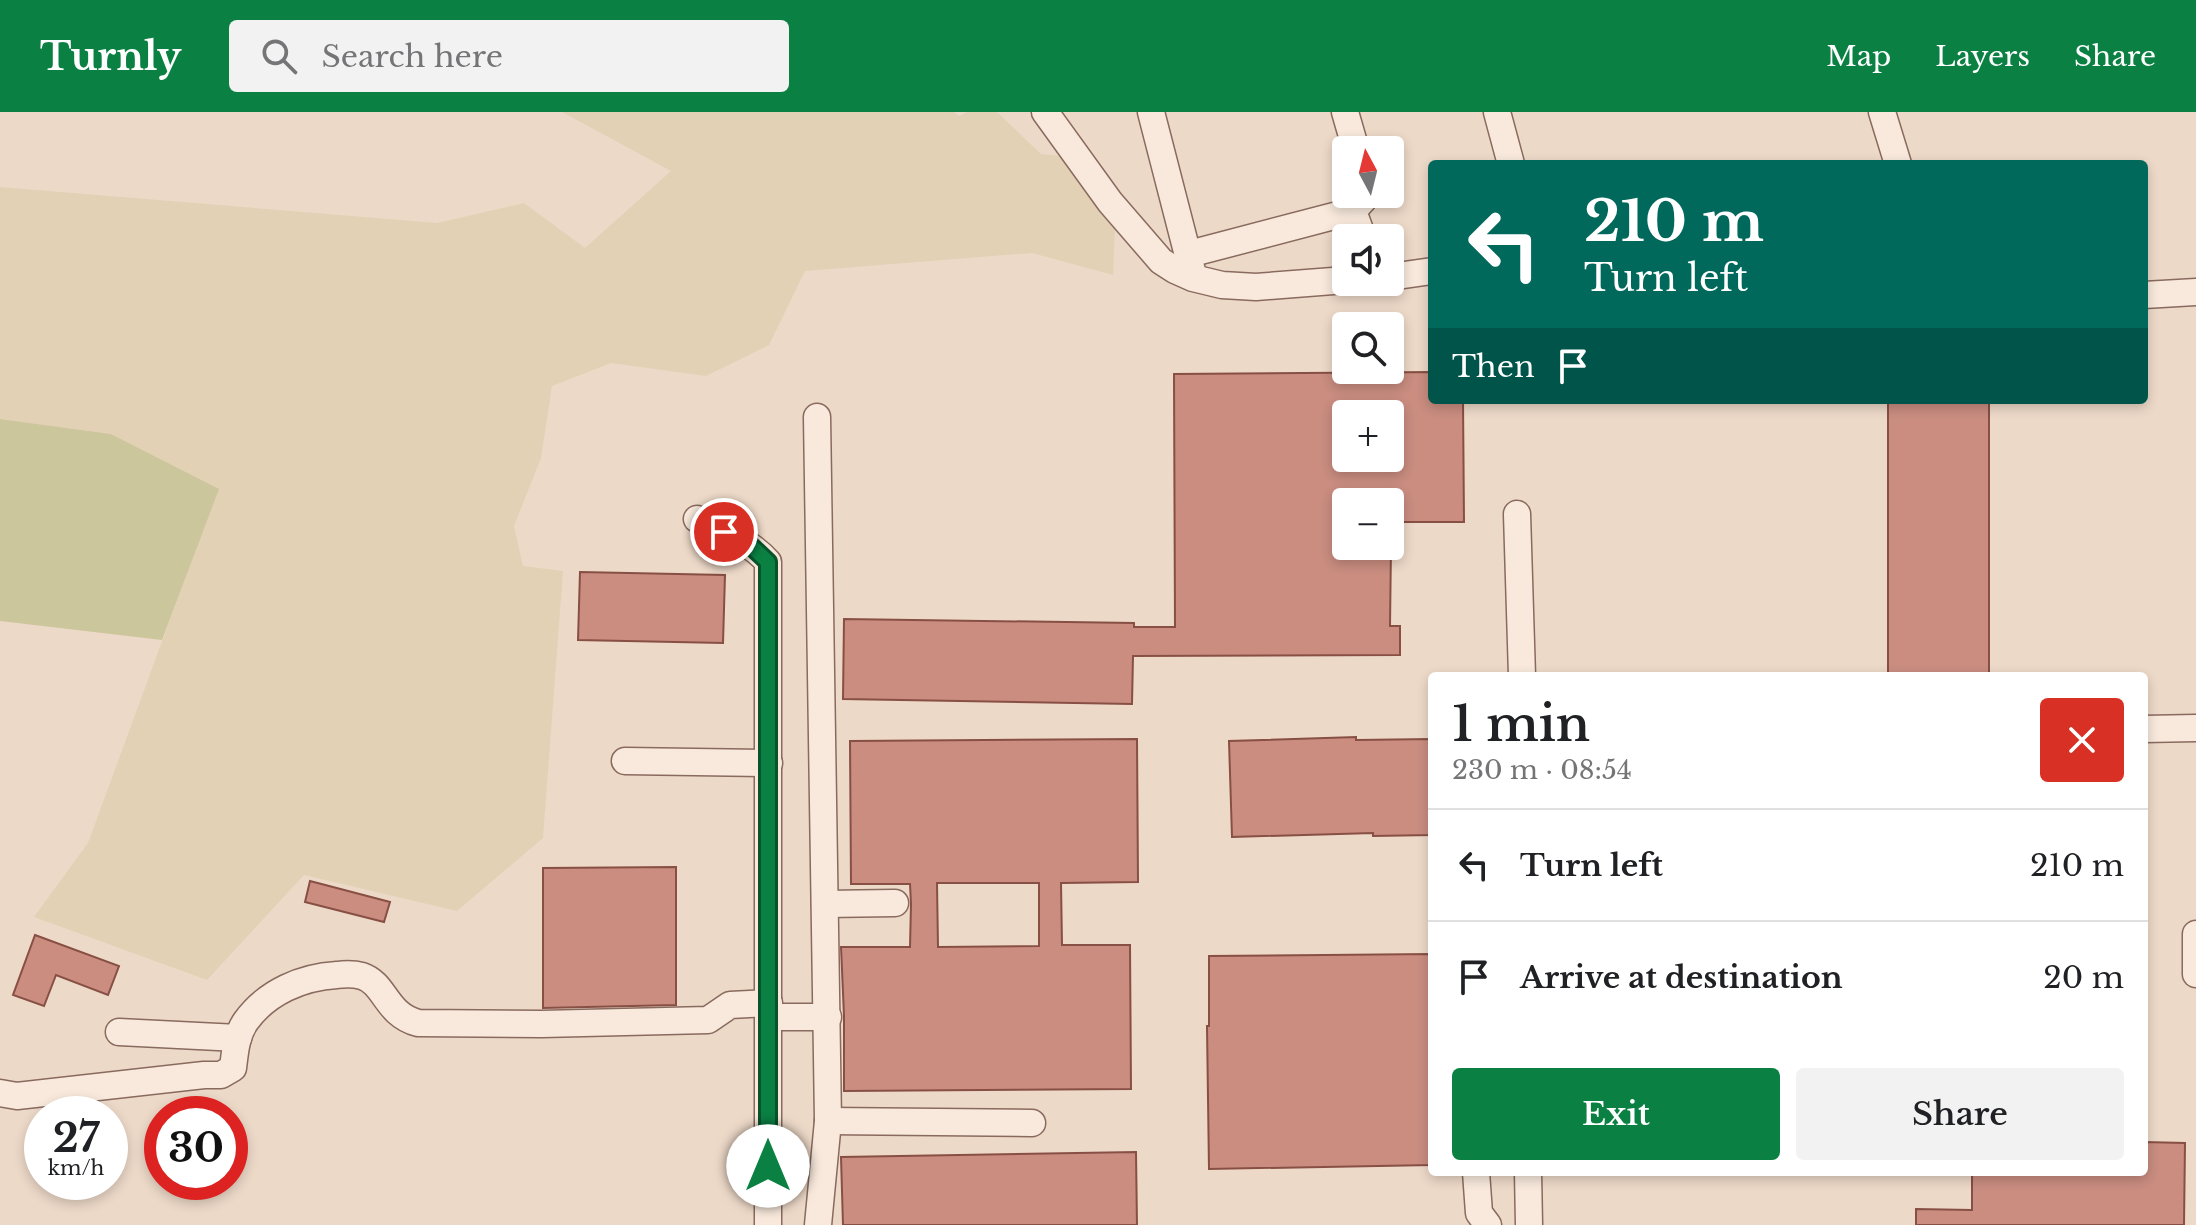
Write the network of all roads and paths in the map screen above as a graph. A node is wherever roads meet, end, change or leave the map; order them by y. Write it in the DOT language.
graph roads {
  1 [pos="1045,112"];
  2 [pos="1151,112"];
  3 [pos="1345,112"];
  4 [pos="1497,112"];
  5 [pos="1882,112"];
  6 [pos="1352,136"];
  7 [pos="1510,160"];
  8 [pos="1897,160"];
  9 [pos="1343,208"];
  10 [pos="1191,266"];
  11 [pos="1428,272"];
  12 [pos="1404,275"];
  13 [pos="1332,281"];
  14 [pos="2196,292"];
  15 [pos="2148,295"];
  16 [pos="817,417"];
  17 [pos="1517,514"];
  18 [pos="697,519"];
  19 [pos="1522,672"];
  20 [pos="2196,728"];
  21 [pos="2148,729"];
  22 [pos="625,761"];
  23 [pos="769,763"];
  24 [pos="895,903"];
  25 [pos="825,904"];
  26 [pos="2196,934"];
  27 [pos="2196,974"];
  28 [pos="769,1010"];
  29 [pos="828,1017"];
  30 [pos="119,1032"];
  31 [pos="238,1038"];
  32 [pos="0,1093"];
  33 [pos="828,1121"];
  34 [pos="1032,1123"];
  35 [pos="1476,1176"];
  36 [pos="1528,1176"];
  37 [pos="768,1225"];
  38 [pos="818,1225"];
  39 [pos="1488,1225"];
  40 [pos="1529,1225"];
  1 -- 10 [label="street"];
  2 -- 10 [label="street"];
  3 -- 6 [label="street"];
  4 -- 7 [label="street"];
  5 -- 8 [label="street"];
  9 -- 10 [label="street"];
  10 -- 13 [label="street"];
  11 -- 12 [label="street"];
  14 -- 15 [label="street"];
  16 -- 25 [label="street"];
  17 -- 19 [label="street"];
  18 -- 23 [label="street"];
  20 -- 21 [label="street"];
  22 -- 23 [label="street"];
  23 -- 28 [label="street"];
  24 -- 25 [label="street"];
  25 -- 29 [label="street"];
  26 -- 27 [label="street"];
  28 -- 29 [label="street"];
  28 -- 31 [label="street"];
  28 -- 37 [label="street"];
  29 -- 33 [label="street"];
  30 -- 31 [label="street"];
  31 -- 32 [label="street"];
  33 -- 34 [label="street"];
  33 -- 38 [label="street"];
  35 -- 39 [label="street"];
  36 -- 40 [label="street"];
}
